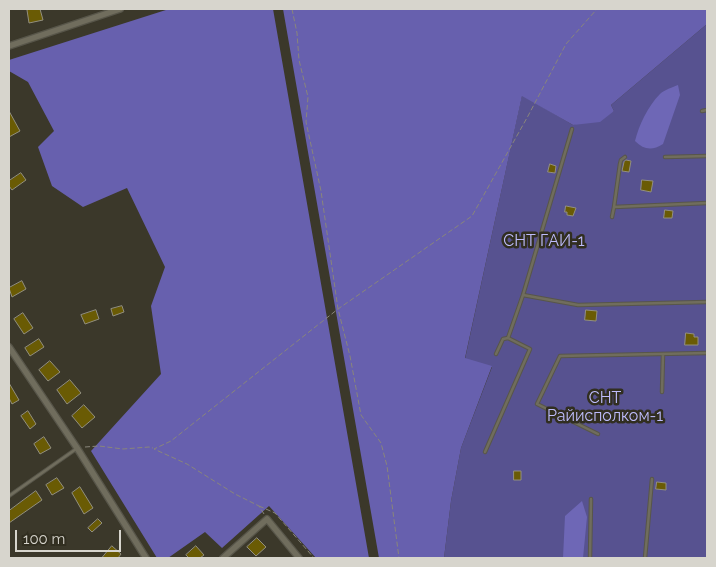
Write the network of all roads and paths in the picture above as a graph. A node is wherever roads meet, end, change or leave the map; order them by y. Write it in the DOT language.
graph roads {
  1 [pos="120,9"];
  2 [pos="292,9"];
  3 [pos="597,9"];
  4 [pos="9,46"];
  5 [pos="707,110"];
  6 [pos="702,111"];
  7 [pos="572,129"];
  8 [pos="707,156"];
  9 [pos="625,157"];
  10 [pos="665,157"];
  11 [pos="707,203"];
  12 [pos="614,207"];
  13 [pos="612,217"];
  14 [pos="523,295"];
  15 [pos="707,302"];
  16 [pos="338,310"];
  17 [pos="508,338"];
  18 [pos="9,346"];
  19 [pos="707,353"];
  20 [pos="496,354"];
  21 [pos="663,354"];
  22 [pos="662,392"];
  23 [pos="598,434"];
  24 [pos="77,448"];
  25 [pos="154,449"];
  26 [pos="485,452"];
  27 [pos="652,479"];
  28 [pos="9,496"];
  29 [pos="591,500"];
  30 [pos="259,506"];
  31 [pos="267,519"];
  32 [pos="146,558"];
  33 [pos="223,558"];
  34 [pos="299,558"];
  35 [pos="314,558"];
  36 [pos="399,558"];
  37 [pos="590,558"];
  38 [pos="645,558"];
  1 -- 4 [label="street"];
  2 -- 16 [label="path"];
  3 -- 16 [label="path"];
  5 -- 6 [label="lane"];
  7 -- 14 [label="lane"];
  8 -- 10 [label="lane"];
  9 -- 12 [label="lane"];
  11 -- 12 [label="lane"];
  12 -- 13 [label="lane"];
  14 -- 15 [label="lane"];
  14 -- 17 [label="lane"];
  16 -- 25 [label="path"];
  16 -- 36 [label="path"];
  17 -- 20 [label="lane"];
  17 -- 26 [label="lane"];
  18 -- 24 [label="street"];
  19 -- 21 [label="lane"];
  21 -- 22 [label="lane"];
  21 -- 23 [label="lane"];
  24 -- 25 [label="path"];
  24 -- 28 [label="lane"];
  24 -- 32 [label="street"];
  25 -- 30 [label="path"];
  27 -- 38 [label="lane"];
  29 -- 37 [label="lane"];
  30 -- 31 [label="path"];
  30 -- 35 [label="path"];
  31 -- 33 [label="street"];
  31 -- 34 [label="street"];
}
